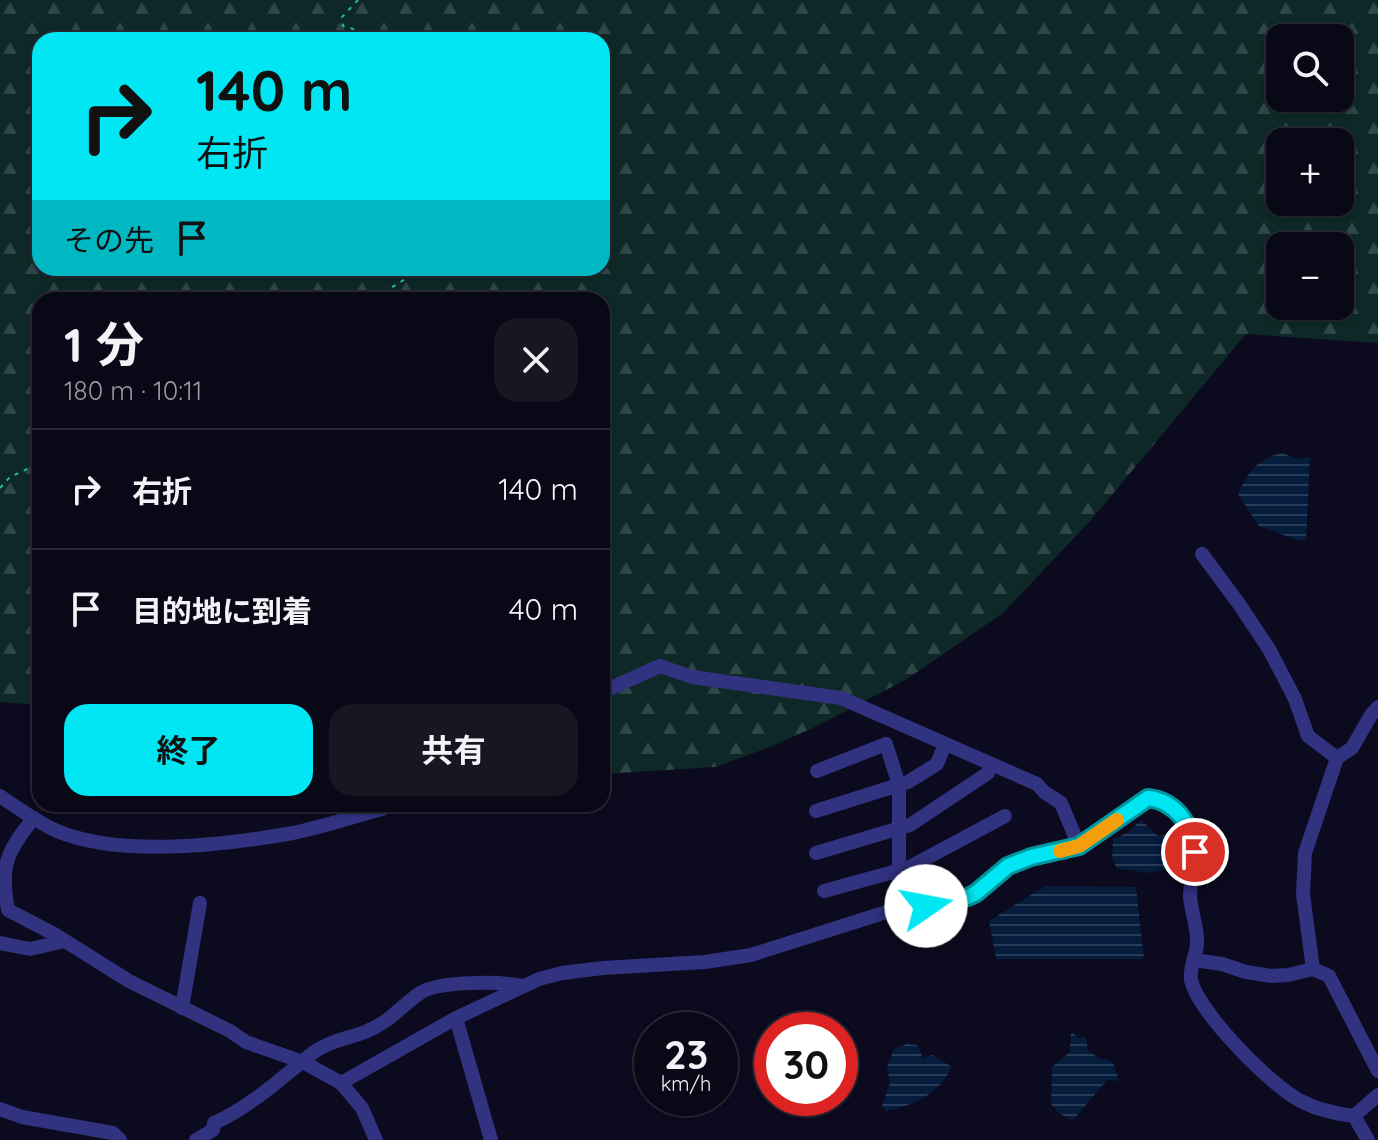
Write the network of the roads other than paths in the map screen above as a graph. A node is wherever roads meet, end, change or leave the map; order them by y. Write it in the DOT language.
graph roads {
  1 [pos="1202,554"];
  2 [pos="610,688"];
  3 [pos="1378,707"];
  4 [pos="945,744"];
  5 [pos="1337,758"];
  6 [pos="817,771"];
  7 [pos="988,773"];
  8 [pos="899,785"];
  9 [pos="0,796"];
  10 [pos="816,811"];
  11 [pos="371,812"];
  12 [pos="1005,816"];
  13 [pos="34,818"];
  14 [pos="899,828"];
  15 [pos="1079,846"];
  16 [pos="816,853"];
  17 [pos="899,871"];
  18 [pos="824,891"];
  19 [pos="200,903"];
  20 [pos="899,908"];
  21 [pos="65,941"];
  22 [pos="0,943"];
  23 [pos="1194,960"];
  24 [pos="1313,969"];
  25 [pos="522,986"];
  26 [pos="182,1008"];
  27 [pos="456,1018"];
  28 [pos="303,1062"];
  29 [pos="1378,1071"];
  30 [pos="341,1083"];
  31 [pos="1378,1095"];
  32 [pos="0,1109"];
  33 [pos="1354,1116"];
  34 [pos="120,1140"];
  35 [pos="196,1140"];
  36 [pos="376,1140"];
  37 [pos="491,1140"];
  38 [pos="1368,1140"];
  1 -- 5 [label="street"];
  2 -- 4 [label="street"];
  3 -- 5 [label="street"];
  4 -- 8 [label="street"];
  4 -- 15 [label="street"];
  5 -- 24 [label="street"];
  6 -- 8 [label="street"];
  7 -- 14 [label="street"];
  8 -- 10 [label="street"];
  8 -- 14 [label="street"];
  9 -- 13 [label="street"];
  11 -- 13 [label="street"];
  12 -- 17 [label="street"];
  13 -- 21 [label="street"];
  14 -- 16 [label="street"];
  14 -- 17 [label="street"];
  15 -- 20 [label="street"];
  15 -- 23 [label="street"];
  17 -- 18 [label="street"];
  17 -- 20 [label="street"];
  19 -- 26 [label="street"];
  20 -- 25 [label="street"];
  21 -- 22 [label="street"];
  21 -- 26 [label="street"];
  23 -- 24 [label="street"];
  23 -- 33 [label="street"];
  24 -- 29 [label="street"];
  25 -- 27 [label="street"];
  25 -- 28 [label="street"];
  26 -- 28 [label="street"];
  27 -- 30 [label="street"];
  27 -- 37 [label="street"];
  28 -- 30 [label="street"];
  28 -- 35 [label="street"];
  30 -- 36 [label="street"];
  31 -- 33 [label="street"];
  32 -- 34 [label="street"];
  33 -- 38 [label="street"];
}
